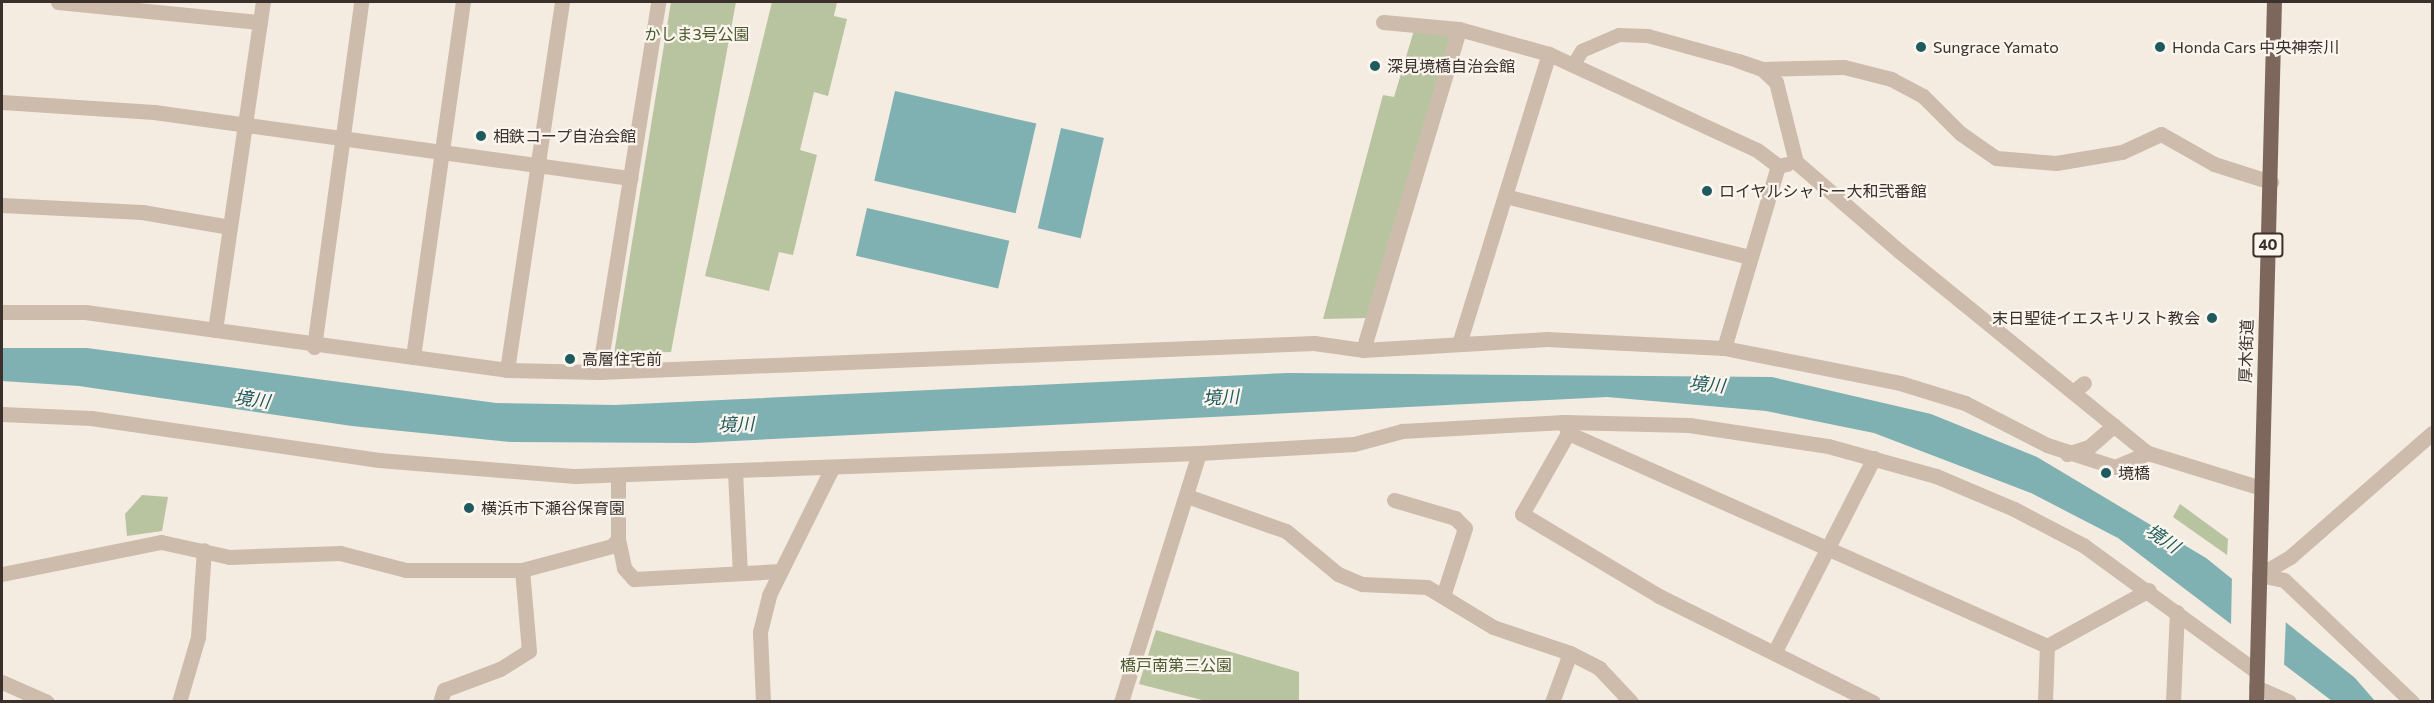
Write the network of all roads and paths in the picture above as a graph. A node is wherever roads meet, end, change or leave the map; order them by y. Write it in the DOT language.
graph roads {
  1 [pos="58,2"];
  2 [pos="263,2"];
  3 [pos="361,2"];
  4 [pos="463,2"];
  5 [pos="562,2"];
  6 [pos="658,2"];
  7 [pos="2274,2"];
  8 [pos="260,22"];
  9 [pos="1383,22"];
  10 [pos="1459,29"];
  11 [pos="1549,54"];
  12 [pos="1739,61"];
  13 [pos="1574,64"];
  14 [pos="1762,69"];
  15 [pos="2,102"];
  16 [pos="245,124"];
  17 [pos="342,138"];
  18 [pos="442,152"];
  19 [pos="1796,162"];
  20 [pos="538,165"];
  21 [pos="1778,166"];
  22 [pos="630,178"];
  23 [pos="2271,182"];
  24 [pos="1505,196"];
  25 [pos="2,205"];
  26 [pos="230,227"];
  27 [pos="1750,257"];
  28 [pos="2,312"];
  29 [pos="215,330"];
  30 [pos="1460,344"];
  31 [pos="314,347"];
  32 [pos="1724,348"];
  33 [pos="1363,350"];
  34 [pos="413,357"];
  35 [pos="507,370"];
  36 [pos="599,372"];
  37 [pos="2,414"];
  38 [pos="2114,425"];
  39 [pos="1566,428"];
  40 [pos="2433,433"];
  41 [pos="1200,453"];
  42 [pos="2067,453"];
  43 [pos="2148,453"];
  44 [pos="1874,458"];
  45 [pos="831,470"];
  46 [pos="735,472"];
  47 [pos="618,476"];
  48 [pos="2261,488"];
  49 [pos="1187,496"];
  50 [pos="1394,500"];
  51 [pos="618,539"];
  52 [pos="1828,548"];
  53 [pos="204,550"];
  54 [pos="522,570"];
  55 [pos="780,571"];
  56 [pos="740,573"];
  57 [pos="2,574"];
  58 [pos="2258,577"];
  59 [pos="2149,590"];
  60 [pos="1443,596"];
  61 [pos="2177,612"];
  62 [pos="2047,646"];
  63 [pos="1774,652"];
  64 [pos="1570,653"];
  65 [pos="2256,681"];
  66 [pos="2,682"];
  67 [pos="47,702"];
  68 [pos="179,702"];
  69 [pos="440,702"];
  70 [pos="763,702"];
  71 [pos="1121,702"];
  72 [pos="1552,702"];
  73 [pos="1631,702"];
  74 [pos="1873,702"];
  75 [pos="2044,702"];
  76 [pos="2173,702"];
  77 [pos="2289,702"];
  78 [pos="2412,702"];
  1 -- 8 [label="street"];
  2 -- 8 [label="street"];
  3 -- 17 [label="street"];
  4 -- 18 [label="street"];
  5 -- 20 [label="street"];
  6 -- 22 [label="street"];
  7 -- 23 [label="main road, 厚木街道 / 40"];
  8 -- 16 [label="street"];
  9 -- 10 [label="street"];
  10 -- 11 [label="street"];
  10 -- 33 [label="street"];
  11 -- 13 [label="street"];
  11 -- 24 [label="street"];
  12 -- 13 [label="street"];
  12 -- 14 [label="street"];
  13 -- 21 [label="street"];
  14 -- 19 [label="street"];
  14 -- 23 [label="street"];
  15 -- 16 [label="street"];
  16 -- 17 [label="street"];
  16 -- 26 [label="street"];
  17 -- 18 [label="street"];
  17 -- 31 [label="street"];
  18 -- 20 [label="street"];
  18 -- 34 [label="street"];
  19 -- 21 [label="street"];
  19 -- 38 [label="street"];
  20 -- 22 [label="street"];
  20 -- 35 [label="street"];
  21 -- 27 [label="street"];
  22 -- 36 [label="street"];
  23 -- 48 [label="main road, 厚木街道 / 40"];
  24 -- 27 [label="street"];
  24 -- 30 [label="street"];
  25 -- 26 [label="street"];
  26 -- 29 [label="street"];
  27 -- 32 [label="street"];
  28 -- 29 [label="street"];
  29 -- 31 [label="street"];
  30 -- 32 [label="street"];
  30 -- 33 [label="street"];
  31 -- 34 [label="street"];
  32 -- 42 [label="street"];
  33 -- 36 [label="street"];
  34 -- 35 [label="street"];
  35 -- 36 [label="street"];
  37 -- 47 [label="street"];
  38 -- 42 [label="street"];
  38 -- 43 [label="street"];
  39 -- 41 [label="street"];
  39 -- 44 [label="street"];
  39 -- 52 [label="street"];
  39 -- 63 [label="street"];
  40 -- 58 [label="street"];
  41 -- 45 [label="street"];
  41 -- 49 [label="street"];
  42 -- 43 [label="street"];
  43 -- 48 [label="street"];
  44 -- 52 [label="street"];
  44 -- 59 [label="street"];
  45 -- 46 [label="street"];
  45 -- 55 [label="street"];
  46 -- 47 [label="street"];
  46 -- 56 [label="street"];
  47 -- 51 [label="street"];
  48 -- 58 [label="main road, 厚木街道 / 40"];
  49 -- 60 [label="street"];
  49 -- 71 [label="street"];
  50 -- 60 [label="street"];
  51 -- 54 [label="street"];
  51 -- 56 [label="street"];
  52 -- 62 [label="street"];
  52 -- 63 [label="street"];
  53 -- 54 [label="street"];
  53 -- 57 [label="street"];
  53 -- 68 [label="street"];
  54 -- 69 [label="street"];
  55 -- 56 [label="street"];
  55 -- 70 [label="street"];
  58 -- 65 [label="main road, 厚木街道 / 40"];
  58 -- 78 [label="street"];
  59 -- 61 [label="street"];
  59 -- 62 [label="street"];
  60 -- 64 [label="street"];
  61 -- 65 [label="street"];
  61 -- 76 [label="street"];
  62 -- 75 [label="street"];
  63 -- 74 [label="street"];
  64 -- 72 [label="street"];
  64 -- 73 [label="street"];
  65 -- 77 [label="street"];
  66 -- 67 [label="street"];
}
